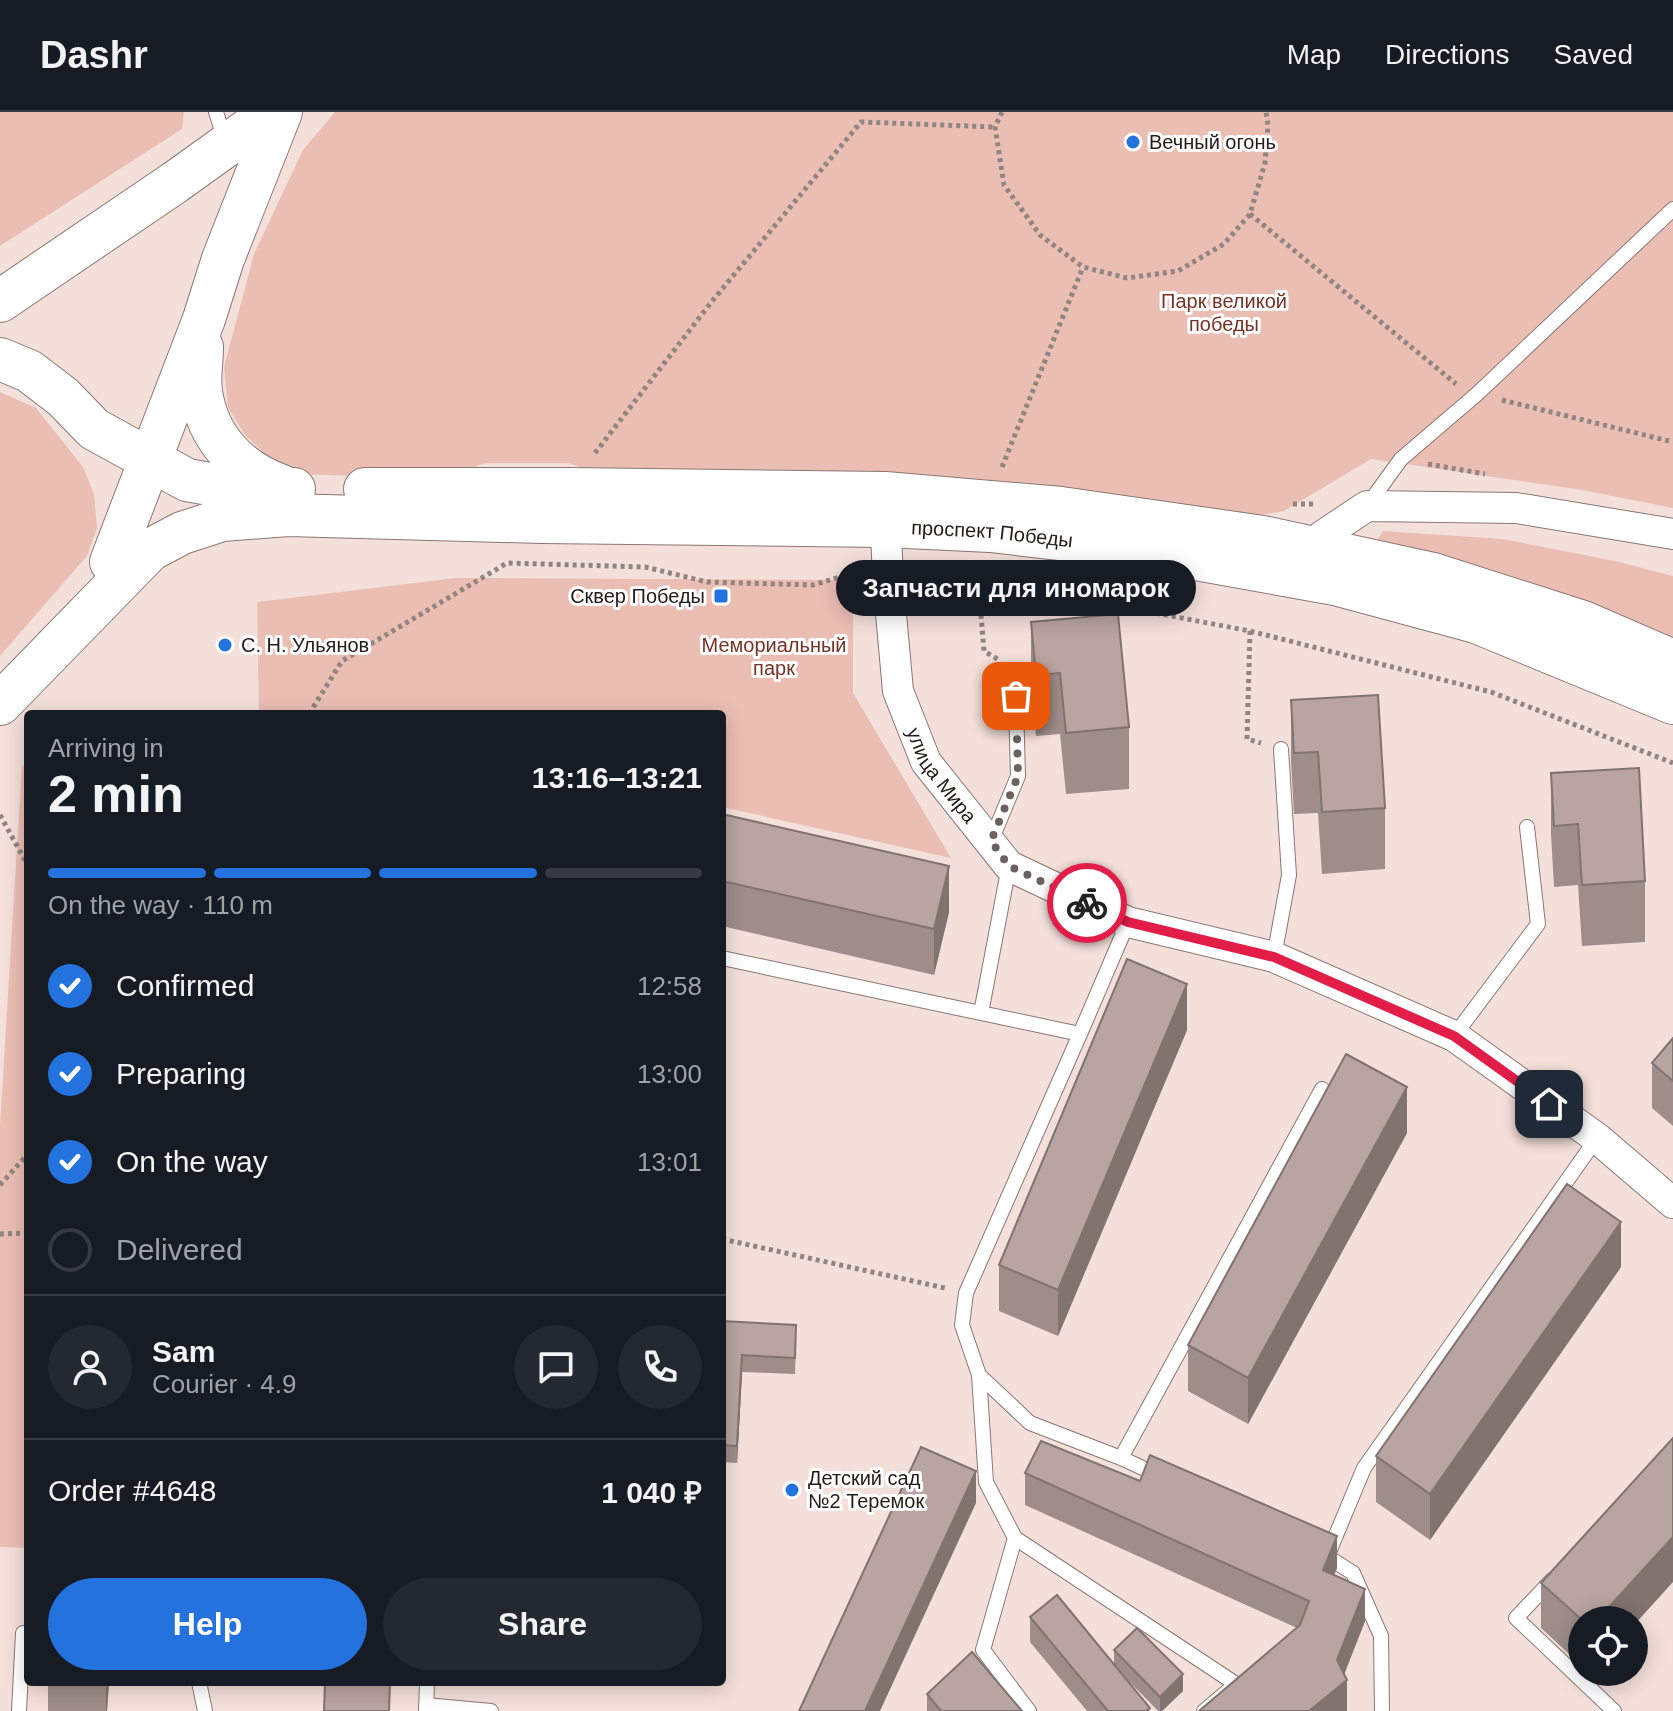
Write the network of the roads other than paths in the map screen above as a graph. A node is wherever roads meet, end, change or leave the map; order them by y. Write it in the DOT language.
graph roads {
  1 [pos="273,112"];
  2 [pos="281,112"];
  3 [pos="221,128"];
  4 [pos="1673,209"];
  5 [pos="0,301"];
  6 [pos="204,319"];
  7 [pos="0,359"];
  8 [pos="94,429"];
  9 [pos="148,460"];
  10 [pos="290,502"];
  11 [pos="1367,506"];
  12 [pos="886,510"];
  13 [pos="1673,534"];
  14 [pos="1318,548"];
  15 [pos="111,562"];
  16 [pos="76,628"];
  17 [pos="1673,661"];
  18 [pos="1015,670"];
  19 [pos="1673,703"];
  20 [pos="0,704"];
  21 [pos="1281,749"];
  22 [pos="1527,827"];
  23 [pos="991,841"];
  24 [pos="1009,866"];
  25 [pos="1128,922"];
  26 [pos="1274,957"];
  27 [pos="726,959"];
  28 [pos="981,1013"];
  29 [pos="1080,1034"];
  30 [pos="1454,1036"];
  31 [pos="1322,1089"];
  32 [pos="1597,1138"];
  33 [pos="1673,1203"];
  34 [pos="979,1375"];
  35 [pos="1121,1458"];
  36 [pos="1176,1484"];
  37 [pos="1015,1538"];
  38 [pos="1300,1543"];
  39 [pos="1327,1556"];
  40 [pos="1558,1572"];
  41 [pos="23,1633"];
  42 [pos="200,1686"];
  43 [pos="427,1686"];
  44 [pos="426,1708"];
  45 [pos="19,1711"];
  46 [pos="205,1711"];
  47 [pos="491,1711"];
  48 [pos="1029,1711"];
  49 [pos="1204,1711"];
  50 [pos="1382,1711"];
  51 [pos="1614,1711"];
  1 -- 3 [label="main road"];
  2 -- 6 [label="main road"];
  3 -- 5 [label="main road"];
  4 -- 11 [label="lane"];
  6 -- 9 [label="main road"];
  6 -- 10 [label="main road"];
  7 -- 8 [label="main road"];
  8 -- 9 [label="main road"];
  8 -- 15 [label="main road"];
  9 -- 10 [label="main road"];
  9 -- 15 [label="main road"];
  10 -- 12 [label="main road, проспект Победы"];
  10 -- 16 [label="main road"];
  11 -- 13 [label="street"];
  11 -- 14 [label="street"];
  12 -- 14 [label="main road, проспект Победы"];
  12 -- 19 [label="main road, проспект Победы"];
  12 -- 23 [label="street, улица Мира"];
  14 -- 17 [label="main road, проспект Победы"];
  15 -- 16 [label="main road"];
  16 -- 20 [label="main road"];
  18 -- 23 [label="lane"];
  21 -- 26 [label="lane"];
  22 -- 30 [label="lane"];
  23 -- 24 [label="street, улица Мира"];
  24 -- 25 [label="street, улица Мира"];
  24 -- 28 [label="lane"];
  25 -- 26 [label="street, улица Мира"];
  25 -- 29 [label="lane"];
  26 -- 30 [label="street, улица Мира"];
  27 -- 28 [label="lane"];
  28 -- 29 [label="lane"];
  29 -- 34 [label="lane"];
  30 -- 32 [label="street, улица Мира"];
  31 -- 35 [label="lane"];
  32 -- 33 [label="street, улица Мира"];
  32 -- 39 [label="lane"];
  34 -- 35 [label="lane"];
  34 -- 37 [label="lane"];
  35 -- 36 [label="lane"];
  37 -- 48 [label="lane"];
  37 -- 49 [label="lane"];
  38 -- 39 [label="lane"];
  39 -- 50 [label="lane"];
  40 -- 51 [label="lane"];
  41 -- 45 [label="lane"];
  42 -- 46 [label="lane"];
  43 -- 44 [label="lane"];
  44 -- 47 [label="lane"];
}
